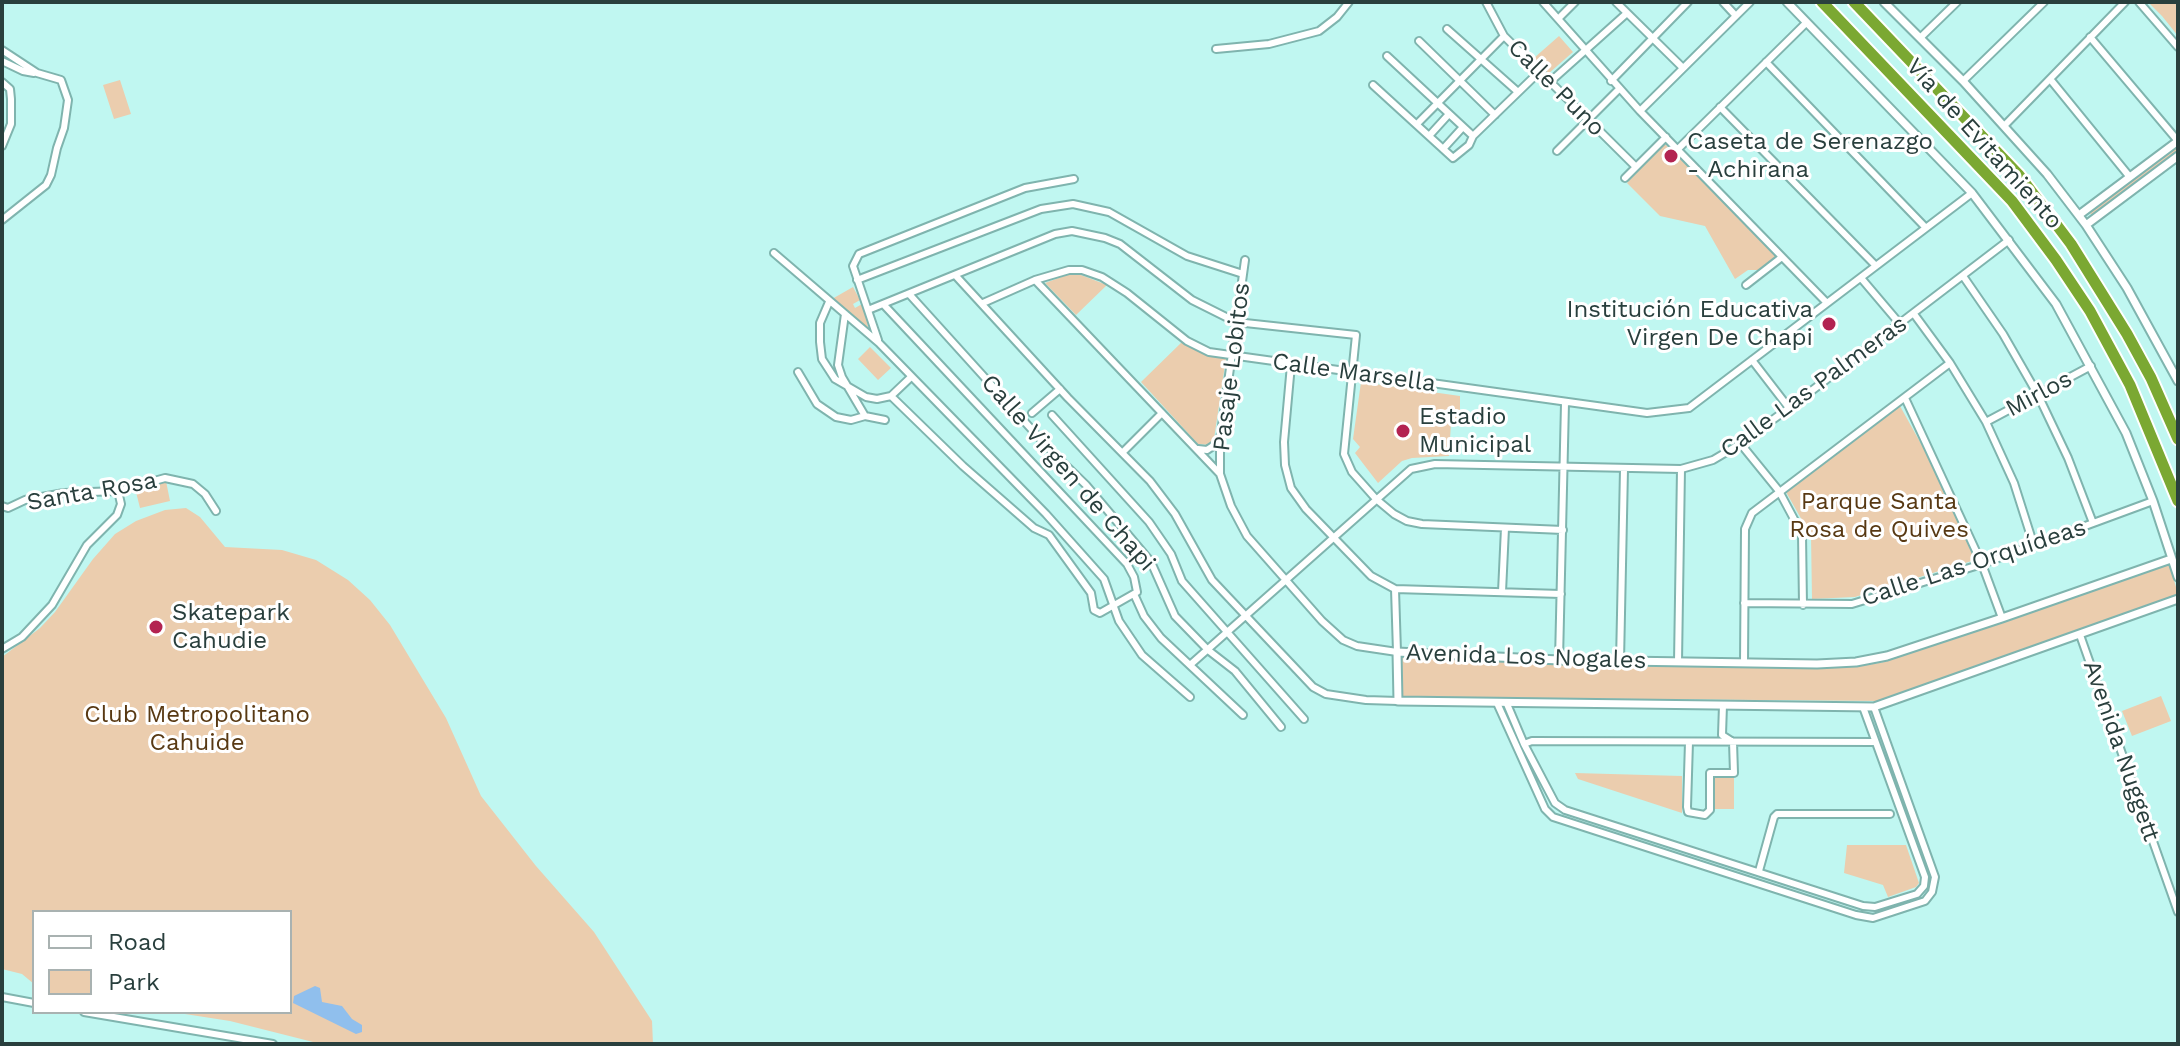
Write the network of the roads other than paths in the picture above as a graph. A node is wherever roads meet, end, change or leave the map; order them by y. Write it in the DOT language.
graph roads {
  1 [pos="1349,2"];
  2 [pos="1486,2"];
  3 [pos="1543,2"];
  4 [pos="1575,2"];
  5 [pos="1616,2"];
  6 [pos="1723,2"];
  7 [pos="1750,2"];
  8 [pos="1787,2"];
  9 [pos="1822,2"];
  10 [pos="1854,2"];
  11 [pos="1884,2"];
  12 [pos="1957,2"];
  13 [pos="2044,2"];
  14 [pos="2125,2"];
  15 [pos="2139,2"];
  16 [pos="1684,4"];
  17 [pos="1627,13"];
  18 [pos="1736,16"];
  19 [pos="1559,18"];
  20 [pos="1806,23"];
  21 [pos="1447,29"];
  22 [pos="1504,36"];
  23 [pos="2090,37"];
  24 [pos="1920,38"];
  25 [pos="1652,39"];
  26 [pos="1419,41"];
  27 [pos="2178,47"];
  28 [pos="1216,49"];
  29 [pos="2,50"];
  30 [pos="1586,52"];
  31 [pos="1387,56"];
  32 [pos="1484,59"];
  33 [pos="2,61"];
  34 [pos="1766,62"];
  35 [pos="1683,68"];
  36 [pos="1539,72"];
  37 [pos="37,73"];
  38 [pos="2050,79"];
  39 [pos="1459,80"];
  40 [pos="1551,81"];
  41 [pos="1611,81"];
  42 [pos="1963,81"];
  43 [pos="2,82"];
  44 [pos="1373,85"];
  45 [pos="1619,89"];
  46 [pos="1518,92"];
  47 [pos="1438,103"];
  48 [pos="1720,107"];
  49 [pos="1640,111"];
  50 [pos="1449,114"];
  51 [pos="1495,115"];
  52 [pos="1587,120"];
  53 [pos="1417,124"];
  54 [pos="2005,125"];
  55 [pos="1463,127"];
  56 [pos="1429,136"];
  57 [pos="1473,136"];
  58 [pos="1666,137"];
  59 [pos="2178,141"];
  60 [pos="2,146"];
  61 [pos="1443,149"];
  62 [pos="1678,149"];
  63 [pos="1557,151"];
  64 [pos="2178,156"];
  65 [pos="1636,167"];
  66 [pos="2129,176"];
  67 [pos="1625,178"];
  68 [pos="1074,179"];
  69 [pos="1972,193"];
  70 [pos="2079,215"];
  71 [pos="2,220"];
  72 [pos="2086,225"];
  73 [pos="1926,228"];
  74 [pos="2009,240"];
  75 [pos="774,253"];
  76 [pos="1782,257"];
  77 [pos="1245,260"];
  78 [pos="1876,266"];
  79 [pos="1243,274"];
  80 [pos="956,276"];
  81 [pos="1963,276"];
  82 [pos="1861,278"];
  83 [pos="857,280"];
  84 [pos="1035,280"];
  85 [pos="1746,285"];
  86 [pos="910,295"];
  87 [pos="829,302"];
  88 [pos="983,303"];
  89 [pos="1827,303"];
  90 [pos="884,305"];
  91 [pos="868,310"];
  92 [pos="845,314"];
  93 [pos="1914,314"];
  94 [pos="1236,322"];
  95 [pos="1900,324"];
  96 [pos="879,343"];
  97 [pos="1230,357"];
  98 [pos="1752,360"];
  99 [pos="1950,363"];
  100 [pos="1291,365"];
  101 [pos="2091,366"];
  102 [pos="2176,371"];
  103 [pos="798,372"];
  104 [pos="1350,372"];
  105 [pos="911,377"];
  106 [pos="2178,381"];
  107 [pos="847,387"];
  108 [pos="1060,389"];
  109 [pos="2038,395"];
  110 [pos="891,396"];
  111 [pos="1905,398"];
  112 [pos="1565,403"];
  113 [pos="1789,408"];
  114 [pos="1032,413"];
  115 [pos="1162,413"];
  116 [pos="1052,415"];
  117 [pos="865,416"];
  118 [pos="885,420"];
  119 [pos="1986,422"];
  120 [pos="2178,439"];
  121 [pos="1220,440"];
  122 [pos="1740,443"];
  123 [pos="1198,449"];
  124 [pos="1123,452"];
  125 [pos="1564,466"];
  126 [pos="1624,469"];
  127 [pos="1681,469"];
  128 [pos="1220,474"];
  129 [pos="118,491"];
  130 [pos="1779,491"];
  131 [pos="1376,499"];
  132 [pos="2153,501"];
  133 [pos="2178,501"];
  134 [pos="2,506"];
  135 [pos="216,511"];
  136 [pos="2093,523"];
  137 [pos="1505,528"];
  138 [pos="1563,530"];
  139 [pos="1333,537"];
  140 [pos="2034,546"];
  141 [pos="2171,559"];
  142 [pos="1982,564"];
  143 [pos="2178,577"];
  144 [pos="1285,580"];
  145 [pos="1395,589"];
  146 [pos="1502,592"];
  147 [pos="1134,594"];
  148 [pos="1561,594"];
  149 [pos="2178,599"];
  150 [pos="1744,603"];
  151 [pos="1114,604"];
  152 [pos="1803,605"];
  153 [pos="1245,617"];
  154 [pos="2002,618"];
  155 [pos="1227,633"];
  156 [pos="2080,635"];
  157 [pos="2,649"];
  158 [pos="1208,650"];
  159 [pos="1397,652"];
  160 [pos="1559,660"];
  161 [pos="1620,662"];
  162 [pos="1678,662"];
  163 [pos="1744,663"];
  164 [pos="1190,665"];
  165 [pos="1190,697"];
  166 [pos="1398,701"];
  167 [pos="1497,703"];
  168 [pos="1507,704"];
  169 [pos="1723,705"];
  170 [pos="1863,707"];
  171 [pos="1874,707"];
  172 [pos="1243,715"];
  173 [pos="1304,719"];
  174 [pos="1281,727"];
  175 [pos="1689,742"];
  176 [pos="1733,742"];
  177 [pos="1875,742"];
  178 [pos="1521,746"];
  179 [pos="1890,814"];
  180 [pos="1925,848"];
  181 [pos="1915,852"];
  182 [pos="1759,871"];
  183 [pos="2178,912"];
  184 [pos="2,997"];
  185 [pos="32,1003"];
  186 [pos="95,1014"];
  187 [pos="251,1042"];
  188 [pos="273,1044"];
  1 -- 28 [label="street"];
  2 -- 22 [label="street, Calle Puno"];
  3 -- 19 [label="street"];
  4 -- 19 [label="street"];
  5 -- 17 [label="street"];
  6 -- 18 [label="street"];
  7 -- 18 [label="street"];
  8 -- 20 [label="street"];
  9 -- 133 [label="highway, Vía de Evitamiento"];
  10 -- 120 [label="highway, Vía de Evitamiento"];
  11 -- 24 [label="street"];
  12 -- 24 [label="street"];
  13 -- 42 [label="street"];
  14 -- 23 [label="street"];
  15 -- 27 [label="street"];
  16 -- 25 [label="street"];
  17 -- 25 [label="street"];
  17 -- 30 [label="street"];
  18 -- 35 [label="street"];
  19 -- 30 [label="street"];
  20 -- 34 [label="street"];
  20 -- 69 [label="street"];
  21 -- 32 [label="street"];
  22 -- 32 [label="street"];
  22 -- 36 [label="street, Calle Puno"];
  23 -- 38 [label="street"];
  23 -- 59 [label="street"];
  24 -- 42 [label="street"];
  25 -- 35 [label="street"];
  25 -- 41 [label="street"];
  26 -- 39 [label="street"];
  29 -- 37 [label="street"];
  30 -- 40 [label="street"];
  30 -- 41 [label="street"];
  31 -- 47 [label="street"];
  32 -- 39 [label="street"];
  32 -- 46 [label="street"];
  33 -- 37 [label="street"];
  34 -- 48 [label="street"];
  34 -- 73 [label="street"];
  35 -- 49 [label="street"];
  36 -- 40 [label="street, Calle Puno"];
  36 -- 46 [label="street"];
  37 -- 71 [label="street"];
  38 -- 54 [label="street"];
  38 -- 66 [label="street"];
  39 -- 47 [label="street"];
  39 -- 51 [label="street"];
  40 -- 52 [label="street, Calle Puno"];
  41 -- 45 [label="street"];
  42 -- 54 [label="street"];
  43 -- 60 [label="street"];
  44 -- 53 [label="street"];
  45 -- 49 [label="street"];
  45 -- 52 [label="street"];
  46 -- 51 [label="street"];
  47 -- 50 [label="street"];
  47 -- 53 [label="street"];
  48 -- 62 [label="street"];
  48 -- 78 [label="street"];
  49 -- 58 [label="street"];
  50 -- 55 [label="street"];
  50 -- 56 [label="street"];
  51 -- 57 [label="street"];
  52 -- 63 [label="street"];
  52 -- 65 [label="street, Calle Puno"];
  53 -- 56 [label="street"];
  54 -- 70 [label="street"];
  55 -- 57 [label="street"];
  55 -- 61 [label="street"];
  56 -- 61 [label="street"];
  57 -- 61 [label="street"];
  58 -- 62 [label="street"];
  58 -- 65 [label="street"];
  59 -- 66 [label="street"];
  62 -- 76 [label="street"];
  64 -- 72 [label="street"];
  65 -- 67 [label="street"];
  66 -- 70 [label="street"];
  68 -- 83 [label="street"];
  69 -- 73 [label="street, Calle Marsella"];
  69 -- 74 [label="street"];
  70 -- 72 [label="street"];
  72 -- 102 [label="street"];
  73 -- 78 [label="street, Calle Marsella"];
  74 -- 81 [label="street, Calle Las Palmeras"];
  74 -- 101 [label="street"];
  75 -- 87 [label="street"];
  76 -- 85 [label="street"];
  76 -- 89 [label="street"];
  77 -- 79 [label="street, Pasaje Lobitos"];
  78 -- 82 [label="street, Calle Marsella"];
  79 -- 83 [label="street"];
  79 -- 94 [label="street, Pasaje Lobitos"];
  80 -- 86 [label="street"];
  80 -- 88 [label="street"];
  80 -- 94 [label="street"];
  81 -- 93 [label="street, Calle Las Palmeras"];
  81 -- 109 [label="street"];
  82 -- 89 [label="street, Calle Marsella"];
  82 -- 95 [label="street"];
  83 -- 91 [label="street"];
  84 -- 88 [label="street, Calle Marsella"];
  84 -- 97 [label="street, Calle Marsella"];
  84 -- 115 [label="street, Avenida Los Nogales"];
  86 -- 90 [label="street"];
  86 -- 158 [label="street, Calle Virgen de Chapi"];
  87 -- 92 [label="street"];
  87 -- 107 [label="street"];
  88 -- 108 [label="street"];
  89 -- 98 [label="street, Calle Marsella"];
  90 -- 91 [label="street"];
  90 -- 147 [label="street"];
  91 -- 96 [label="street"];
  92 -- 96 [label="street"];
  92 -- 107 [label="street"];
  93 -- 95 [label="street, Calle Las Palmeras"];
  93 -- 99 [label="street"];
  94 -- 97 [label="street, Pasaje Lobitos"];
  94 -- 104 [label="street"];
  95 -- 113 [label="street, Calle Las Palmeras"];
  96 -- 105 [label="street"];
  97 -- 100 [label="street, Calle Marsella"];
  97 -- 121 [label="street, Pasaje Lobitos"];
  98 -- 112 [label="street, Calle Marsella"];
  98 -- 113 [label="street"];
  99 -- 111 [label="street"];
  99 -- 119 [label="street"];
  100 -- 104 [label="street, Calle Marsella"];
  100 -- 139 [label="street"];
  101 -- 109 [label="street, Mirlos"];
  101 -- 132 [label="street"];
  102 -- 106 [label="street"];
  103 -- 117 [label="street"];
  104 -- 112 [label="street, Calle Marsella"];
  104 -- 131 [label="street"];
  105 -- 110 [label="street"];
  105 -- 151 [label="street"];
  107 -- 110 [label="street"];
  107 -- 117 [label="street"];
  108 -- 114 [label="street"];
  108 -- 124 [label="street"];
  109 -- 119 [label="street, Mirlos"];
  109 -- 136 [label="street"];
  110 -- 151 [label="street"];
  111 -- 130 [label="street"];
  111 -- 142 [label="street"];
  112 -- 125 [label="street"];
  113 -- 122 [label="street, Calle Las Palmeras"];
  115 -- 123 [label="street, Avenida Los Nogales"];
  115 -- 124 [label="street"];
  116 -- 155 [label="street, Calle Virgen de Chapi"];
  117 -- 118 [label="street"];
  119 -- 140 [label="street"];
  121 -- 123 [label="street"];
  121 -- 128 [label="street, Pasaje Lobitos"];
  122 -- 127 [label="street, Calle Las Palmeras"];
  122 -- 130 [label="street"];
  123 -- 128 [label="street, Avenida Los Nogales"];
  124 -- 153 [label="street"];
  125 -- 126 [label="street, Calle Las Palmeras"];
  125 -- 131 [label="street, Calle Las Palmeras"];
  125 -- 138 [label="street"];
  126 -- 127 [label="street, Calle Las Palmeras"];
  126 -- 161 [label="street"];
  127 -- 162 [label="street"];
  128 -- 144 [label="street, Avenida Los Nogales"];
  129 -- 134 [label="street, Santa Rosa"];
  129 -- 135 [label="street, Santa Rosa"];
  129 -- 157 [label="street"];
  130 -- 150 [label="street"];
  130 -- 152 [label="street"];
  131 -- 137 [label="street"];
  131 -- 139 [label="street, Calle Las Palmeras"];
  132 -- 136 [label="street, Calle Las Orquídeas"];
  132 -- 141 [label="street"];
  136 -- 140 [label="street, Calle Las Orquídeas"];
  137 -- 138 [label="street"];
  137 -- 146 [label="street"];
  138 -- 148 [label="street"];
  139 -- 144 [label="street, Calle Las Palmeras"];
  139 -- 145 [label="street"];
  140 -- 142 [label="street, Calle Las Orquídeas"];
  141 -- 143 [label="street"];
  141 -- 154 [label="street, Avenida Los Nogales"];
  142 -- 152 [label="street, Calle Las Orquídeas"];
  142 -- 154 [label="street"];
  144 -- 153 [label="street, Calle Las Palmeras"];
  144 -- 159 [label="street, Avenida Los Nogales"];
  145 -- 146 [label="street"];
  145 -- 159 [label="street"];
  146 -- 148 [label="street"];
  147 -- 151 [label="street"];
  147 -- 164 [label="street"];
  148 -- 160 [label="street"];
  149 -- 156 [label="street, Avenida Los Nogales"];
  150 -- 152 [label="street, Calle Las Orquídeas"];
  150 -- 163 [label="street"];
  151 -- 165 [label="street"];
  153 -- 155 [label="street, Calle Las Palmeras"];
  153 -- 166 [label="street"];
  154 -- 163 [label="street, Avenida Los Nogales"];
  155 -- 158 [label="street, Calle Las Palmeras"];
  155 -- 173 [label="street, Calle Virgen de Chapi"];
  156 -- 171 [label="street, Avenida Los Nogales"];
  156 -- 183 [label="street, Avenida Nuggett"];
  158 -- 164 [label="street, Calle Las Palmeras"];
  158 -- 174 [label="street, Calle Virgen de Chapi"];
  159 -- 160 [label="street, Avenida Los Nogales"];
  159 -- 166 [label="street"];
  160 -- 161 [label="street, Avenida Los Nogales"];
  161 -- 162 [label="street, Avenida Los Nogales"];
  162 -- 163 [label="street, Avenida Los Nogales"];
  164 -- 172 [label="street"];
  166 -- 167 [label="street, Avenida Los Nogales"];
  167 -- 168 [label="street, Avenida Los Nogales"];
  167 -- 178 [label="street"];
  168 -- 169 [label="street, Avenida Los Nogales"];
  168 -- 178 [label="street"];
  169 -- 170 [label="street, Avenida Los Nogales"];
  169 -- 176 [label="street"];
  170 -- 171 [label="street, Avenida Los Nogales"];
  170 -- 177 [label="street"];
  171 -- 180 [label="street"];
  175 -- 176 [label="street"];
  175 -- 176 [label="street"];
  175 -- 178 [label="street"];
  176 -- 177 [label="street"];
  177 -- 181 [label="street"];
  178 -- 180 [label="street"];
  178 -- 182 [label="street"];
  179 -- 182 [label="street"];
  180 -- 181 [label="street"];
  181 -- 182 [label="street"];
  184 -- 185 [label="street"];
  186 -- 187 [label="street"];
  187 -- 188 [label="street"];
}
